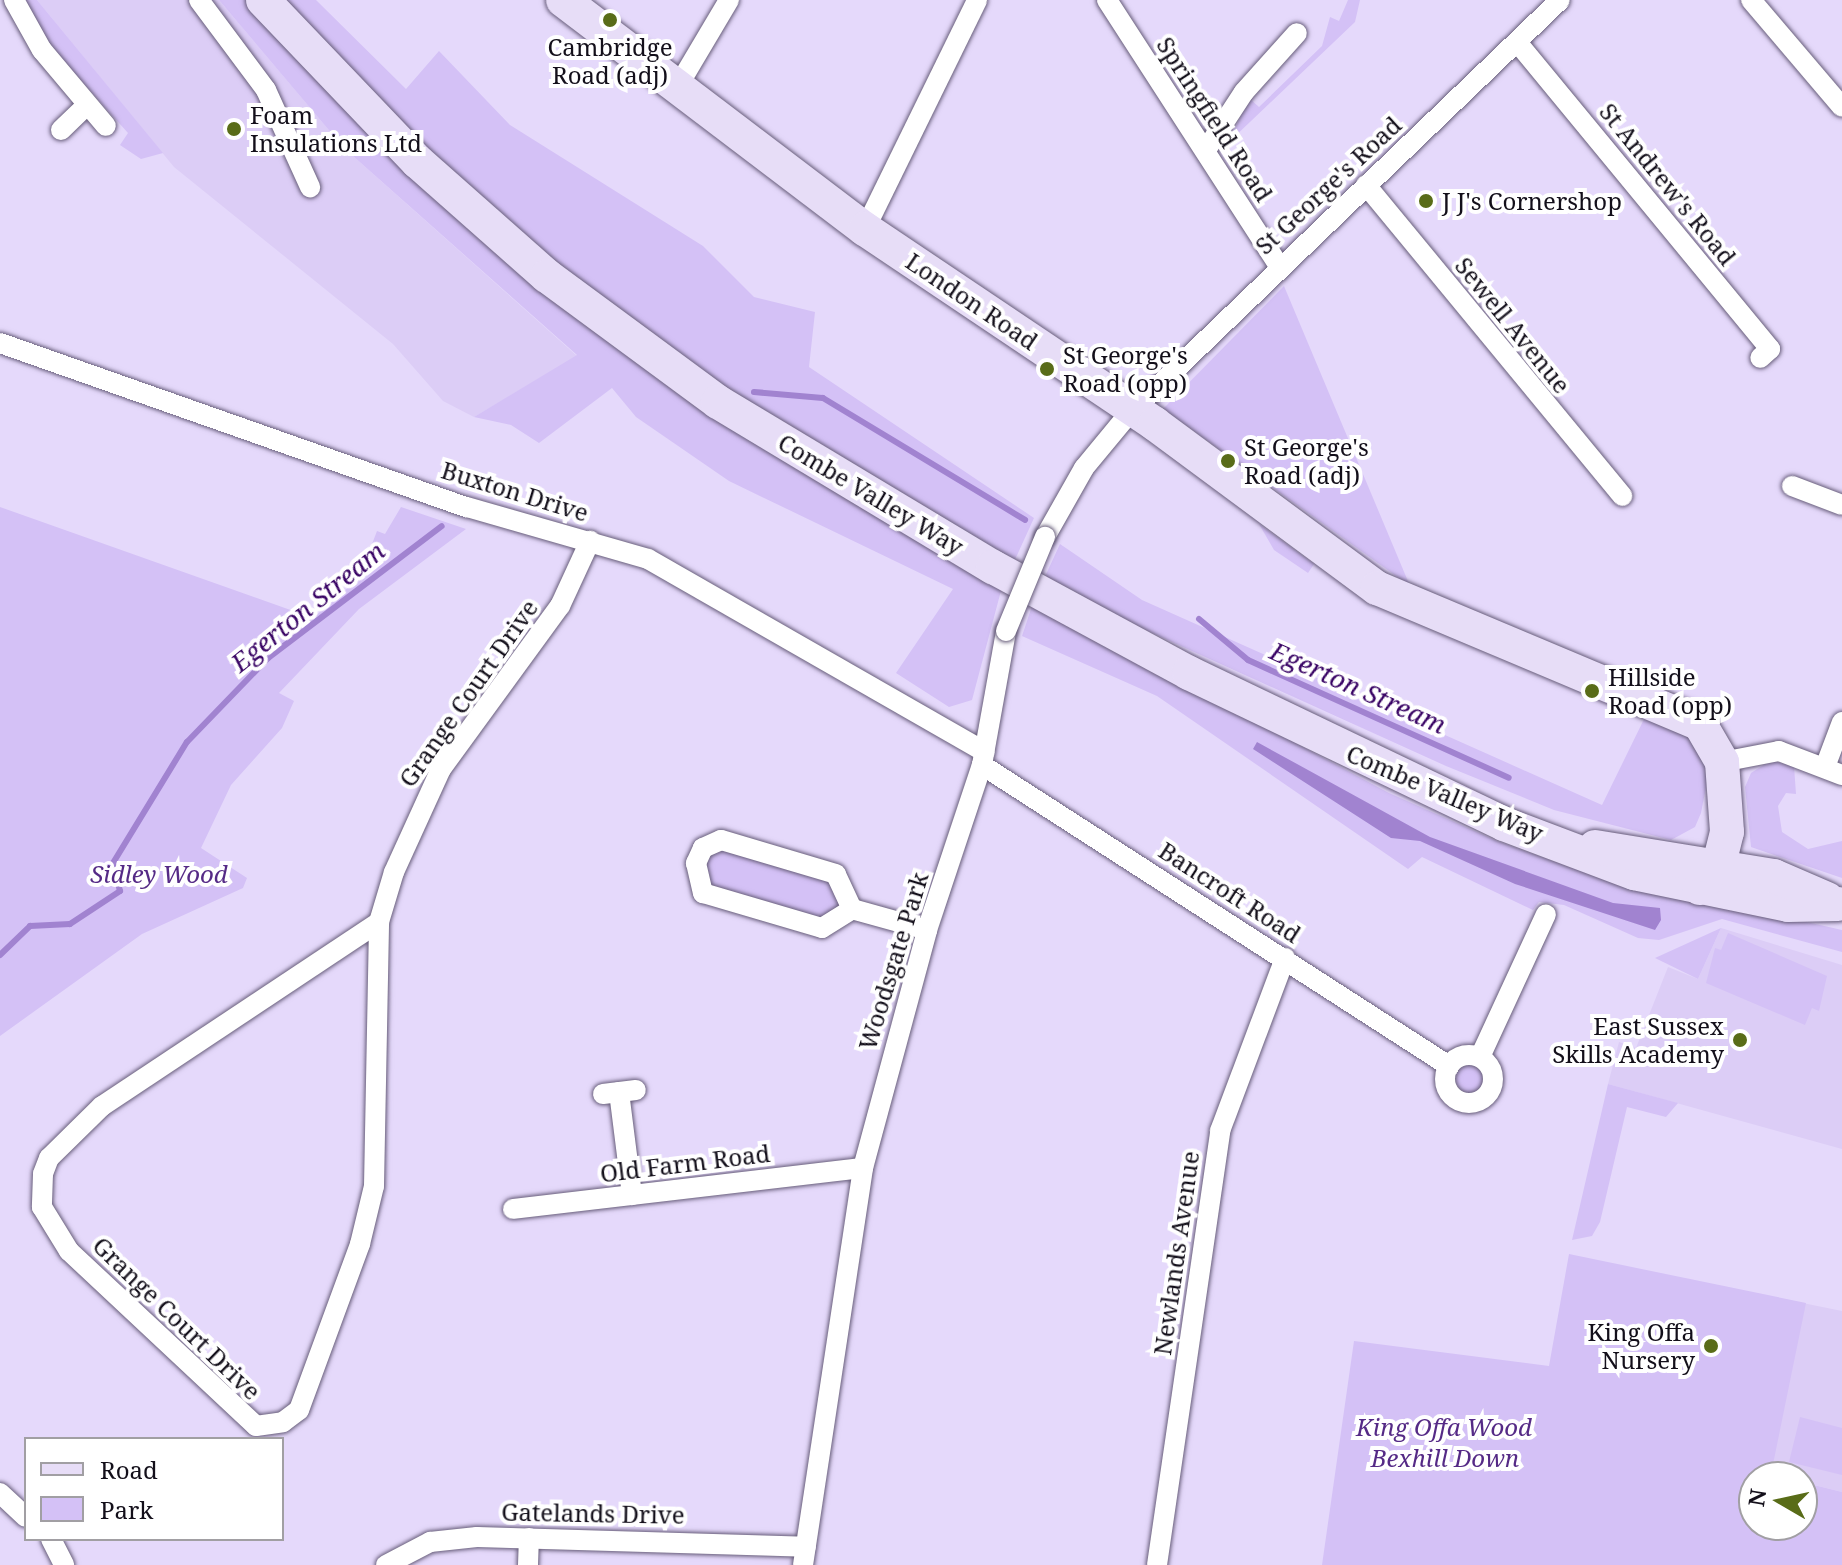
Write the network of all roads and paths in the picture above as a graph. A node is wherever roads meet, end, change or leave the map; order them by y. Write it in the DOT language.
graph roads {
  1 [pos="14,0"];
  2 [pos="199,0"];
  3 [pos="263,0"];
  4 [pos="563,0"];
  5 [pos="729,0"];
  6 [pos="977,0"];
  7 [pos="1107,0"];
  8 [pos="1560,0"];
  9 [pos="1751,0"];
  10 [pos="1297,33"];
  11 [pos="1517,42"];
  12 [pos="675,91"];
  13 [pos="85,107"];
  14 [pos="1842,107"];
  15 [pos="106,126"];
  16 [pos="61,130"];
  17 [pos="1206,150"];
  18 [pos="1366,185"];
  19 [pos="310,187"];
  20 [pos="865,229"];
  21 [pos="1280,267"];
  22 [pos="0,343"];
  23 [pos="1760,358"];
  24 [pos="1134,410"];
  25 [pos="1792,486"];
  26 [pos="1622,496"];
  27 [pos="1842,505"];
  28 [pos="590,541"];
  29 [pos="1842,722"];
  30 [pos="983,758"];
  31 [pos="1722,762"];
  32 [pos="1833,771"];
  33 [pos="1705,871"];
  34 [pos="1840,905"];
  35 [pos="852,909"];
  36 [pos="1546,914"];
  37 [pos="379,922"];
  38 [pos="927,930"];
  39 [pos="1285,958"];
  40 [pos="1480,1057"];
  41 [pos="1449,1066"];
  42 [pos="619,1092"];
  43 [pos="863,1168"];
  44 [pos="632,1195"];
  45 [pos="513,1209"];
  46 [pos="0,1493"];
  47 [pos="24,1515"];
  48 [pos="529,1538"];
  49 [pos="52,1541"];
  50 [pos="804,1556"];
  51 [pos="64,1565"];
  52 [pos="386,1565"];
  53 [pos="528,1565"];
  54 [pos="1157,1565"];
  1 -- 13 [label="street"];
  2 -- 19 [label="street"];
  3 -- 33 [label="main road, Combe Valley Way"];
  4 -- 12 [label="main road, London Road"];
  5 -- 12 [label="street"];
  6 -- 20 [label="street"];
  7 -- 17 [label="street, Springfield Road"];
  8 -- 11 [label="street, St George's Road"];
  9 -- 14 [label="street"];
  10 -- 17 [label="street"];
  11 -- 18 [label="street, St George's Road"];
  11 -- 23 [label="street, St Andrew's Road"];
  12 -- 20 [label="main road, London Road"];
  13 -- 15 [label="street"];
  13 -- 16 [label="street"];
  17 -- 21 [label="street, Springfield Road"];
  18 -- 21 [label="street, St George's Road"];
  18 -- 26 [label="street, Sewell Avenue"];
  20 -- 24 [label="main road, London Road"];
  21 -- 24 [label="street, St George's Road"];
  22 -- 28 [label="street, Buxton Drive"];
  24 -- 30 [label="street, Woodsgate Park, bridge"];
  24 -- 31 [label="main road, London Road"];
  25 -- 27 [label="street"];
  28 -- 30 [label="street, Buxton Drive"];
  28 -- 37 [label="street, Grange Court Drive"];
  29 -- 32 [label="street"];
  30 -- 38 [label="street, Woodsgate Park"];
  30 -- 39 [label="street, Bancroft Road"];
  31 -- 32 [label="street"];
  31 -- 33 [label="main road"];
  33 -- 34 [label="main road, Combe Valley Way"];
  35 -- 35 [label="street"];
  35 -- 38 [label="street"];
  36 -- 40 [label="street"];
  37 -- 37 [label="street, Grange Court Drive"];
  38 -- 43 [label="street, Woodsgate Park"];
  39 -- 41 [label="street, Bancroft Road"];
  39 -- 54 [label="street, Newlands Avenue"];
  40 -- 41 [label="street"];
  40 -- 41 [label="street"];
  42 -- 44 [label="street"];
  43 -- 44 [label="street, Old Farm Road"];
  43 -- 50 [label="street, Woodsgate Park"];
  44 -- 45 [label="street, Old Farm Road"];
  46 -- 47 [label="street"];
  48 -- 50 [label="street, Gatelands Drive"];
  48 -- 52 [label="street, Gatelands Drive"];
  48 -- 53 [label="street"];
  49 -- 51 [label="street"];
}
